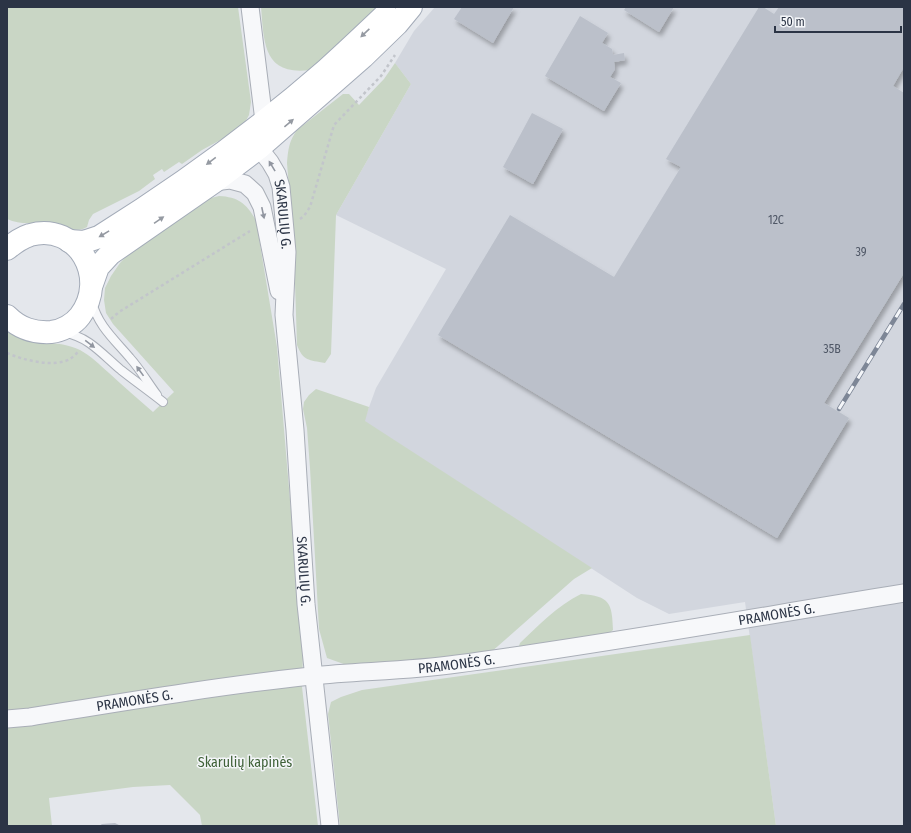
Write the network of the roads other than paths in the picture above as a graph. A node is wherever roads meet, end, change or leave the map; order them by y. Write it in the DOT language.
graph roads {
  1 [pos="250,7"];
  2 [pos="394,7"];
  3 [pos="411,7"];
  4 [pos="264,121"];
  5 [pos="232,146"];
  6 [pos="259,148"];
  7 [pos="214,182"];
  8 [pos="7,232"];
  9 [pos="30,236"];
  10 [pos="69,241"];
  11 [pos="7,249"];
  12 [pos="92,290"];
  13 [pos="284,315"];
  14 [pos="7,316"];
  15 [pos="54,331"];
  16 [pos="904,593"];
  17 [pos="313,676"];
  18 [pos="7,719"];
  19 [pos="330,826"];
  1 -- 4 [label="street"];
  2 -- 4 [label="main road, one-way"];
  6 -- 3 [label="main road, one-way"];
  4 -- 5 [label="main road"];
  5 -- 6 [label="street"];
  5 -- 10 [label="main road, one-way"];
  6 -- 7 [label="main road"];
  13 -- 6 [label="street, SKARULIŲ G., one-way"];
  12 -- 7 [label="main road, one-way"];
  7 -- 13 [label="street, SKARULIŲ G., one-way"];
  8 -- 9 [label="main road"];
  9 -- 10 [label="main road"];
  9 -- 11 [label="main road"];
  10 -- 12 [label="main road"];
  12 -- 15 [label="main road"];
  15 -- 12 [label="lane, one-way"];
  13 -- 17 [label="street, SKARULIŲ G."];
  14 -- 15 [label="main road"];
  16 -- 17 [label="street, PRAMONĖS G."];
  17 -- 18 [label="street, PRAMONĖS G."];
  17 -- 19 [label="street, SKARULIŲ G."];
}
